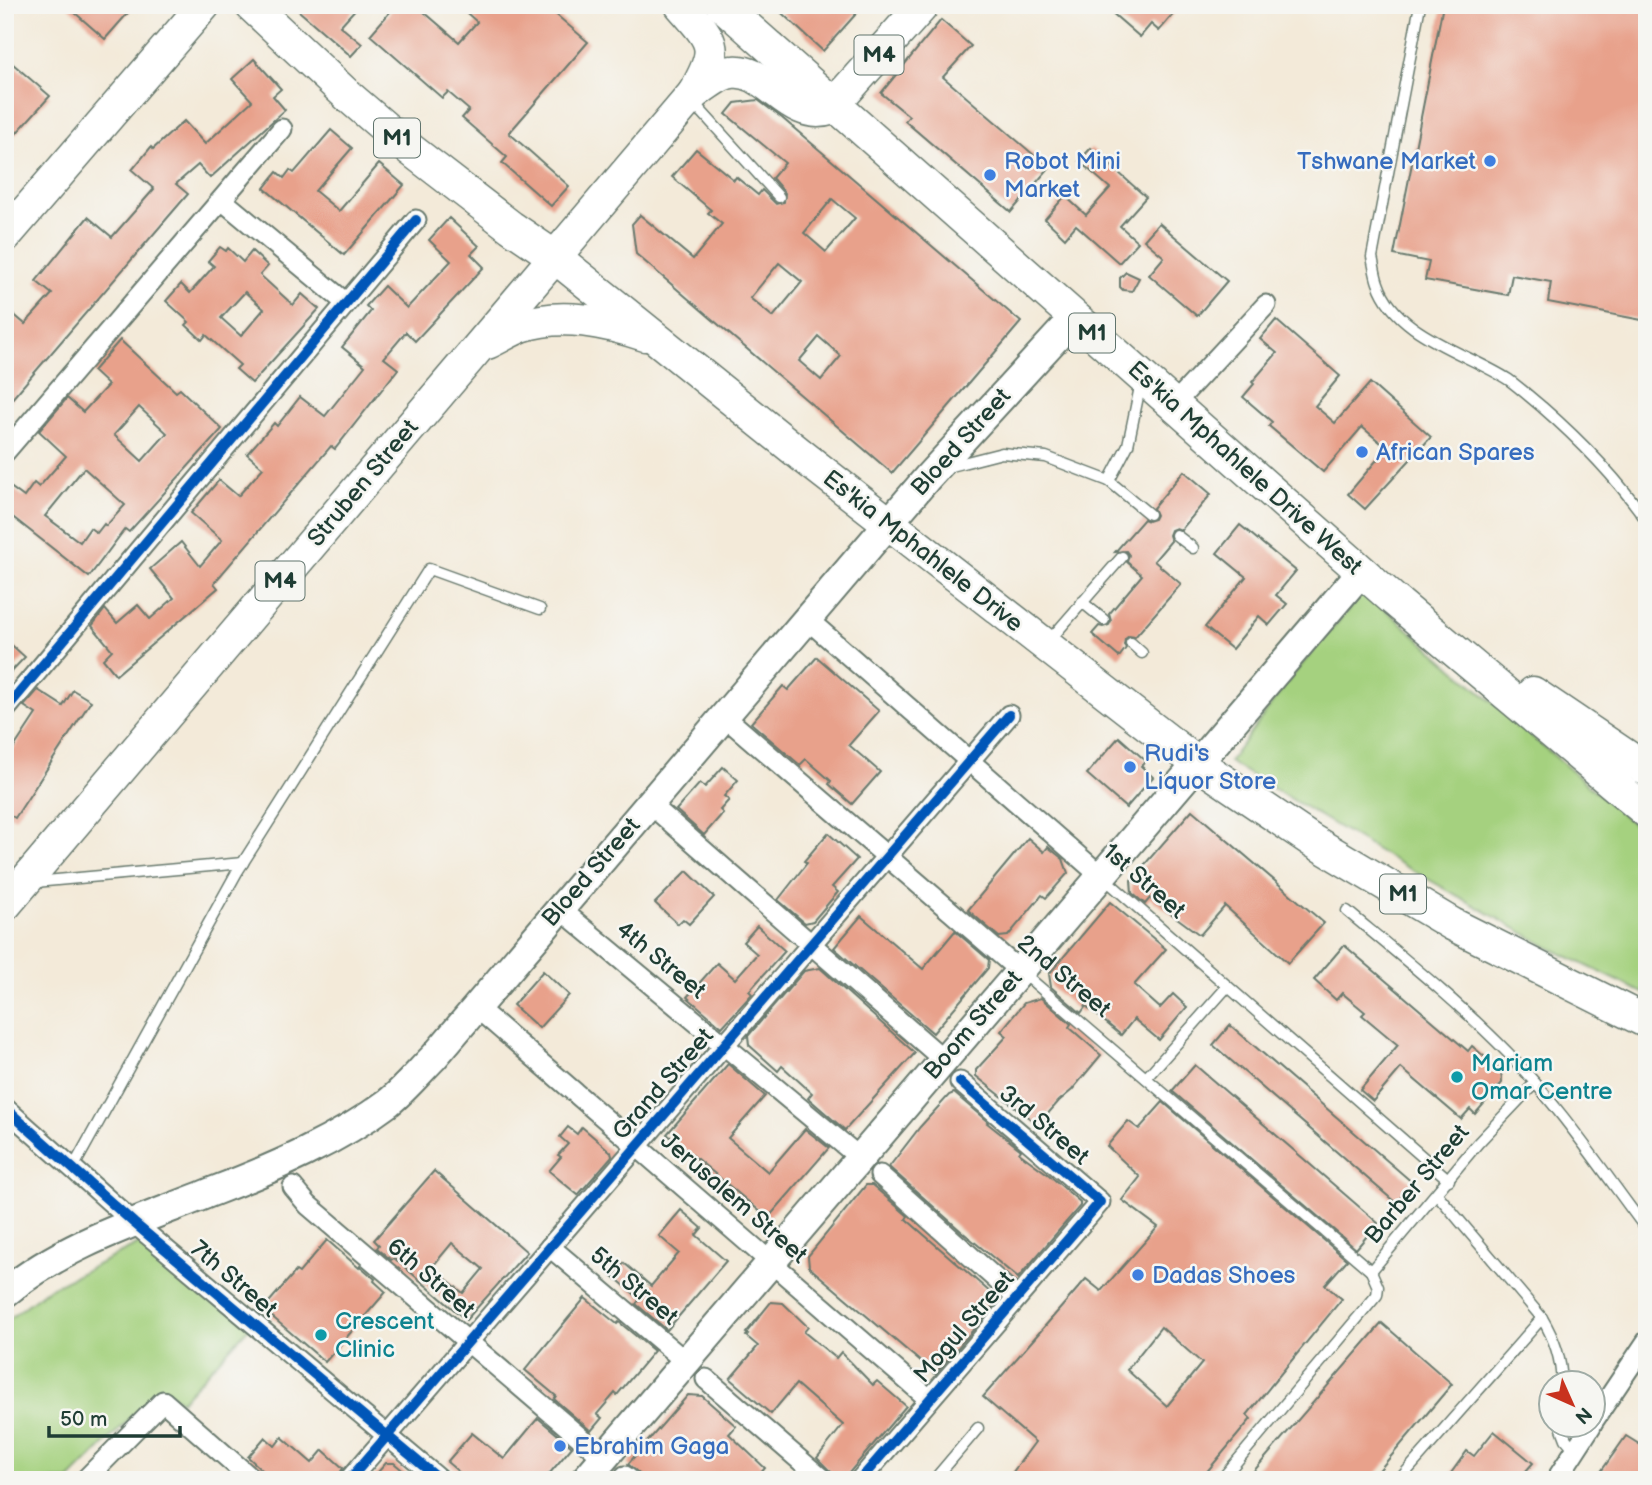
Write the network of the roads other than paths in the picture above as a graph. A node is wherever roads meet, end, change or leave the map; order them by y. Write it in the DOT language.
graph roads {
  1 [pos="204,5"];
  2 [pos="251,5"];
  3 [pos="681,5"];
  4 [pos="722,5"];
  5 [pos="900,5"];
  6 [pos="923,5"];
  7 [pos="1420,5"];
  8 [pos="692,95"];
  9 [pos="829,100"];
  10 [pos="282,129"];
  11 [pos="779,197"];
  12 [pos="222,200"];
  13 [pos="416,220"];
  14 [pos="5,236"];
  15 [pos="555,257"];
  16 [pos="345,303"];
  17 [pos="1266,305"];
  18 [pos="1075,317"];
  19 [pos="657,338"];
  20 [pos="478,348"];
  21 [pos="1142,377"];
  22 [pos="1174,404"];
  23 [pos="5,452"];
  24 [pos="928,477"];
  25 [pos="1109,481"];
  26 [pos="1149,514"];
  27 [pos="1647,521"];
  28 [pos="889,523"];
  29 [pos="1176,535"];
  30 [pos="1193,548"];
  31 [pos="1122,557"];
  32 [pos="1362,571"];
  33 [pos="1393,598"];
  34 [pos="1082,602"];
  35 [pos="540,609"];
  36 [pos="807,619"];
  37 [pos="1104,620"];
  38 [pos="1131,643"];
  39 [pos="1044,646"];
  40 [pos="1142,653"];
  41 [pos="5,710"];
  42 [pos="1009,715"];
  43 [pos="725,718"];
  44 [pos="970,761"];
  45 [pos="1197,763"];
  46 [pos="1647,770"];
  47 [pos="650,804"];
  48 [pos="1647,812"];
  49 [pos="887,857"];
  50 [pos="243,863"];
  51 [pos="1101,876"];
  52 [pos="15,894"];
  53 [pos="559,908"];
  54 [pos="1347,911"];
  55 [pos="811,945"];
  56 [pos="1020,971"];
  57 [pos="1227,986"];
  58 [pos="476,1007"];
  59 [pos="1647,1022"];
  60 [pos="725,1044"];
  61 [pos="952,1071"];
  62 [pos="1146,1079"];
  63 [pos="1535,1083"];
  64 [pos="5,1108"];
  65 [pos="637,1146"];
  66 [pos="870,1166"];
  67 [pos="73,1168"];
  68 [pos="1449,1180"];
  69 [pos="293,1187"];
  70 [pos="1437,1194"];
  71 [pos="1099,1201"];
  72 [pos="134,1223"];
  73 [pos="1647,1230"];
  74 [pos="550,1247"];
  75 [pos="771,1262"];
  76 [pos="1371,1271"];
  77 [pos="5,1293"];
  78 [pos="1016,1297"];
  79 [pos="1542,1318"];
  80 [pos="1647,1341"];
  81 [pos="467,1342"];
  82 [pos="1561,1370"];
  83 [pos="696,1371"];
  84 [pos="929,1399"];
  85 [pos="1606,1403"];
  86 [pos="978,1428"];
  87 [pos="387,1435"];
  88 [pos="1567,1440"];
  89 [pos="1582,1440"];
  90 [pos="1575,1450"];
  91 [pos="620,1471"];
  92 [pos="1558,1479"];
  93 [pos="85,1480"];
  94 [pos="253,1480"];
  95 [pos="349,1480"];
  96 [pos="440,1480"];
  97 [pos="585,1480"];
  98 [pos="823,1480"];
  99 [pos="860,1480"];
  100 [pos="934,1480"];
  101 [pos="1221,1480"];
  102 [pos="1398,1480"];
  1 -- 14 [label="main road"];
  2 -- 15 [label="main road, Es'kia Mphahlele Drive / M1"];
  3 -- 8 [label="main road"];
  4 -- 9 [label="main road, Es'kia Mphahlele Drive West / M1"];
  5 -- 9 [label="main road, M4"];
  6 -- 9 [label="main road, M4"];
  7 -- 27 [label="lane"];
  8 -- 9 [label="main road"];
  8 -- 11 [label="lane"];
  8 -- 15 [label="main road, Struben Street / M4"];
  9 -- 18 [label="main road, Es'kia Mphahlele Drive West / M1"];
  10 -- 12 [label="street"];
  12 -- 16 [label="street"];
  12 -- 23 [label="street"];
  13 -- 16 [label="street"];
  15 -- 19 [label="main road, Es'kia Mphahlele Drive / M1"];
  15 -- 20 [label="main road, Struben Street / M4"];
  16 -- 41 [label="street"];
  17 -- 22 [label="street"];
  18 -- 21 [label="main road, Es'kia Mphahlele Drive West / M1"];
  18 -- 24 [label="main road, Bloed Street"];
  19 -- 20 [label="main road"];
  19 -- 28 [label="main road, Es'kia Mphahlele Drive / M1"];
  20 -- 52 [label="main road, Struben Street / M4"];
  21 -- 22 [label="main road, Es'kia Mphahlele Drive West / M1"];
  21 -- 25 [label="lane"];
  22 -- 32 [label="main road, Es'kia Mphahlele Drive West / M1"];
  24 -- 25 [label="lane"];
  24 -- 28 [label="main road, Bloed Street"];
  25 -- 26 [label="lane"];
  28 -- 36 [label="main road, Bloed Street"];
  28 -- 39 [label="main road, Es'kia Mphahlele Drive / M1"];
  29 -- 30 [label="lane"];
  31 -- 34 [label="lane"];
  32 -- 33 [label="main road, Es'kia Mphahlele Drive West / M1"];
  32 -- 45 [label="main road, Boom Street"];
  33 -- 46 [label="main road"];
  33 -- 48 [label="main road, Es'kia Mphahlele Drive West / M1"];
  34 -- 37 [label="lane"];
  34 -- 39 [label="lane"];
  35 -- 50 [label="lane"];
  36 -- 43 [label="main road, Bloed Street"];
  36 -- 44 [label="street, 1st Street"];
  38 -- 40 [label="lane"];
  39 -- 45 [label="main road, Es'kia Mphahlele Drive / M1"];
  42 -- 44 [label="street, Grand Street"];
  43 -- 47 [label="main road, Bloed Street"];
  43 -- 49 [label="street, 2nd Street"];
  44 -- 49 [label="street, Grand Street"];
  44 -- 51 [label="street, 1st Street"];
  45 -- 51 [label="main road, Boom Street"];
  45 -- 59 [label="main road, Es'kia Mphahlele Drive / M1"];
  47 -- 53 [label="main road, Bloed Street"];
  47 -- 55 [label="street, 3rd Street"];
  49 -- 55 [label="street, Grand Street"];
  49 -- 56 [label="street, 2nd Street"];
  50 -- 52 [label="lane"];
  50 -- 67 [label="lane"];
  51 -- 56 [label="main road, Boom Street"];
  51 -- 57 [label="lane, 1st Street"];
  53 -- 58 [label="main road, Bloed Street"];
  53 -- 60 [label="street, 4th Street"];
  54 -- 63 [label="lane"];
  55 -- 60 [label="street, Grand Street"];
  55 -- 61 [label="street, 3rd Street"];
  56 -- 61 [label="main road, Boom Street"];
  56 -- 62 [label="lane, 2nd Street"];
  57 -- 62 [label="lane"];
  57 -- 68 [label="lane, 1st Street"];
  58 -- 65 [label="street, Jerusalem Street"];
  58 -- 72 [label="main road, Bloed Street"];
  60 -- 65 [label="street, Grand Street"];
  60 -- 66 [label="street, 4th Street"];
  61 -- 66 [label="main road, Boom Street"];
  61 -- 71 [label="street, 3rd Street"];
  62 -- 76 [label="lane, 2nd Street"];
  63 -- 68 [label="lane, Barber Street"];
  63 -- 73 [label="lane"];
  64 -- 67 [label="street, 7th Street"];
  65 -- 74 [label="street, Grand Street"];
  65 -- 75 [label="street, Jerusalem Street"];
  66 -- 75 [label="main road, Boom Street"];
  66 -- 78 [label="street, 4th Street"];
  67 -- 72 [label="street, 7th Street"];
  68 -- 70 [label="lane, Barber Street"];
  69 -- 81 [label="street, 6th Street"];
  70 -- 76 [label="lane, Barber Street"];
  70 -- 79 [label="lane"];
  71 -- 78 [label="street, Mogul Street"];
  72 -- 77 [label="main road, Bloed Street"];
  72 -- 87 [label="street, 7th Street"];
  74 -- 81 [label="street, Grand Street"];
  74 -- 83 [label="street, 5th Street"];
  75 -- 83 [label="main road, Boom Street"];
  75 -- 84 [label="street, Jerusalem Street"];
  76 -- 101 [label="lane, Barber Street"];
  78 -- 84 [label="street, Mogul Street"];
  79 -- 82 [label="lane"];
  79 -- 102 [label="lane"];
  80 -- 85 [label="street"];
  81 -- 87 [label="street, Grand Street"];
  81 -- 91 [label="street, 6th Street"];
  83 -- 91 [label="main road, Boom Street"];
  83 -- 98 [label="street, 5th Street"];
  84 -- 99 [label="street, Mogul Street"];
  86 -- 100 [label="lane"];
  87 -- 95 [label="street, Grand Street"];
  87 -- 96 [label="street, 7th Street"];
  88 -- 90 [label="lane"];
  89 -- 90 [label="street"];
  90 -- 92 [label="street"];
  91 -- 97 [label="main road, Boom Street"];
  93 -- 94 [label="street"];
}
